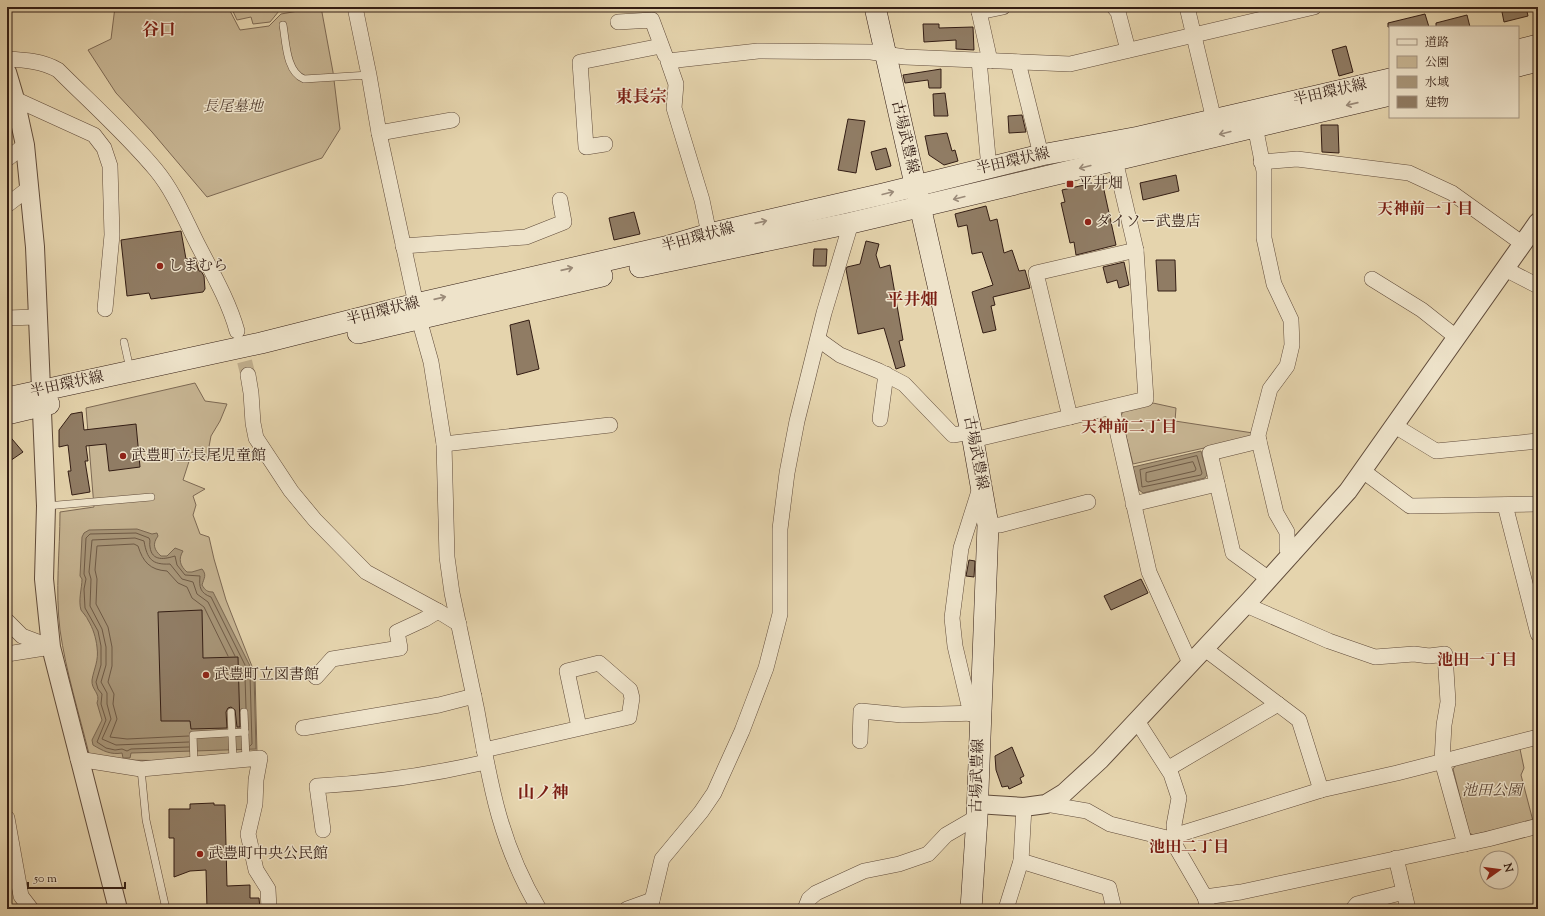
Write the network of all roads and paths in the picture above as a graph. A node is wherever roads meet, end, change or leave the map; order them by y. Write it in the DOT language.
graph roads {
  1 [pos="355,7"];
  2 [pos="875,7"];
  3 [pos="1003,7"];
  4 [pos="1114,7"];
  5 [pos="1187,7"];
  6 [pos="1311,7"];
  7 [pos="978,10"];
  8 [pos="618,22"];
  9 [pos="283,25"];
  10 [pos="1195,35"];
  11 [pos="1538,45"];
  12 [pos="661,46"];
  13 [pos="1128,50"];
  14 [pos="1519,50"];
  15 [pos="886,55"];
  16 [pos="7,59"];
  17 [pos="984,60"];
  18 [pos="668,61"];
  19 [pos="1538,61"];
  20 [pos="1018,62"];
  21 [pos="1519,66"];
  22 [pos="7,72"];
  23 [pos="369,75"];
  24 [pos="1389,79"];
  25 [pos="1389,95"];
  26 [pos="16,99"];
  27 [pos="452,120"];
  28 [pos="1214,120"];
  29 [pos="1255,126"];
  30 [pos="379,133"];
  31 [pos="605,144"];
  32 [pos="25,145"];
  33 [pos="1041,155"];
  34 [pos="7,159"];
  35 [pos="1115,160"];
  36 [pos="1261,162"];
  37 [pos="989,168"];
  38 [pos="916,186"];
  39 [pos="29,188"];
  40 [pos="560,200"];
  41 [pos="7,205"];
  42 [pos="920,207"];
  43 [pos="1538,222"];
  44 [pos="851,223"];
  45 [pos="709,234"];
  46 [pos="1523,244"];
  47 [pos="403,246"];
  48 [pos="1136,250"];
  49 [pos="1505,269"];
  50 [pos="1372,280"];
  51 [pos="1538,286"];
  52 [pos="105,308"];
  53 [pos="418,311"];
  54 [pos="36,317"];
  55 [pos="7,318"];
  56 [pos="237,331"];
  57 [pos="1456,337"];
  58 [pos="819,340"];
  59 [pos="124,342"];
  60 [pos="130,372"];
  61 [pos="886,374"];
  62 [pos="248,375"];
  63 [pos="7,398"];
  64 [pos="41,398"];
  65 [pos="1112,408"];
  66 [pos="7,414"];
  67 [pos="1070,417"];
  68 [pos="880,419"];
  69 [pos="610,425"];
  70 [pos="1395,426"];
  71 [pos="972,436"];
  72 [pos="1259,441"];
  73 [pos="1538,441"];
  74 [pos="444,444"];
  75 [pos="1363,471"];
  76 [pos="982,484"];
  77 [pos="1217,484"];
  78 [pos="151,497"];
  79 [pos="1088,502"];
  80 [pos="1133,504"];
  81 [pos="1538,504"];
  82 [pos="1505,505"];
  83 [pos="46,506"];
  84 [pos="988,525"];
  85 [pos="1292,555"];
  86 [pos="1269,579"];
  87 [pos="1246,605"];
  88 [pos="438,611"];
  89 [pos="7,621"];
  90 [pos="459,624"];
  91 [pos="1538,634"];
  92 [pos="51,647"];
  93 [pos="1205,649"];
  94 [pos="7,654"];
  95 [pos="1190,664"];
  96 [pos="316,677"];
  97 [pos="474,696"];
  98 [pos="1278,704"];
  99 [pos="232,712"];
  100 [pos="244,712"];
  101 [pos="976,714"];
  102 [pos="1137,721"];
  103 [pos="579,727"];
  104 [pos="303,728"];
  105 [pos="232,732"];
  106 [pos="245,732"];
  107 [pos="1538,737"];
  108 [pos="860,741"];
  109 [pos="485,756"];
  110 [pos="78,759"];
  111 [pos="240,760"];
  112 [pos="1442,762"];
  113 [pos="194,764"];
  114 [pos="1168,768"];
  115 [pos="142,769"];
  116 [pos="1321,790"];
  117 [pos="1046,804"];
  118 [pos="1024,807"];
  119 [pos="977,811"];
  120 [pos="7,818"];
  121 [pos="1538,826"];
  122 [pos="323,830"];
  123 [pos="1176,836"];
  124 [pos="1465,844"];
  125 [pos="1396,858"];
  126 [pos="1021,862"];
  127 [pos="1404,892"];
  128 [pos="1206,903"];
  129 [pos="651,904"];
  130 [pos="31,909"];
  131 [pos="118,909"];
  132 [pos="166,909"];
  133 [pos="269,909"];
  134 [pos="539,909"];
  135 [pos="627,909"];
  136 [pos="805,909"];
  137 [pos="971,909"];
  138 [pos="1006,909"];
  139 [pos="1114,909"];
  140 [pos="1353,909"];
  141 [pos="1408,909"];
  1 -- 23 [label="street"];
  2 -- 15 [label="main road, 古場武豊線"];
  3 -- 7 [label="street"];
  4 -- 13 [label="street"];
  5 -- 10 [label="street"];
  6 -- 10 [label="street"];
  7 -- 17 [label="street"];
  8 -- 12 [label="street"];
  9 -- 23 [label="lane"];
  10 -- 13 [label="street"];
  10 -- 28 [label="street"];
  11 -- 14 [label="main road"];
  12 -- 18 [label="street"];
  12 -- 31 [label="street"];
  13 -- 20 [label="street"];
  15 -- 17 [label="street"];
  15 -- 18 [label="street"];
  15 -- 38 [label="main road, 古場武豊線"];
  16 -- 56 [label="street"];
  17 -- 20 [label="street"];
  17 -- 37 [label="street"];
  18 -- 45 [label="street"];
  19 -- 21 [label="main road"];
  20 -- 33 [label="street"];
  22 -- 26 [label="street"];
  23 -- 30 [label="street"];
  24 -- 28 [label="main road, 半田環状線"];
  25 -- 29 [label="main road, 半田環状線, one-way"];
  26 -- 32 [label="street"];
  26 -- 52 [label="street"];
  27 -- 30 [label="street"];
  28 -- 33 [label="main road, 半田環状線"];
  29 -- 35 [label="main road, 半田環状線, one-way"];
  29 -- 36 [label="street"];
  30 -- 47 [label="street"];
  32 -- 34 [label="street"];
  32 -- 39 [label="street"];
  33 -- 37 [label="main road, 半田環状線"];
  35 -- 42 [label="main road, 半田環状線, one-way"];
  35 -- 48 [label="street"];
  36 -- 46 [label="street"];
  36 -- 72 [label="street"];
  37 -- 38 [label="main road, 半田環状線"];
  38 -- 42 [label="main road, 古場武豊線"];
  45 -- 38 [label="main road, 半田環状線, one-way"];
  39 -- 41 [label="street"];
  39 -- 54 [label="street"];
  40 -- 47 [label="street"];
  42 -- 44 [label="main road, 半田環状線"];
  42 -- 71 [label="main road, 古場武豊線"];
  43 -- 46 [label="street"];
  44 -- 53 [label="main road, 半田環状線"];
  44 -- 58 [label="street"];
  53 -- 45 [label="main road, 半田環状線, one-way"];
  46 -- 49 [label="street"];
  47 -- 53 [label="street"];
  48 -- 65 [label="street"];
  48 -- 67 [label="street"];
  49 -- 51 [label="street"];
  49 -- 57 [label="street"];
  50 -- 57 [label="street"];
  53 -- 60 [label="main road, 半田環状線"];
  53 -- 64 [label="main road, 半田環状線"];
  53 -- 74 [label="street"];
  54 -- 55 [label="street"];
  54 -- 64 [label="street"];
  57 -- 70 [label="street"];
  58 -- 61 [label="street"];
  58 -- 129 [label="street"];
  59 -- 60 [label="lane"];
  60 -- 64 [label="main road, 半田環状線"];
  61 -- 68 [label="street"];
  61 -- 71 [label="street"];
  62 -- 88 [label="street"];
  63 -- 64 [label="main road, 半田環状線"];
  64 -- 66 [label="main road, 半田環状線"];
  64 -- 83 [label="street"];
  65 -- 67 [label="street"];
  65 -- 80 [label="street"];
  67 -- 71 [label="street"];
  69 -- 74 [label="street"];
  70 -- 73 [label="street"];
  70 -- 75 [label="street"];
  71 -- 76 [label="main road, 古場武豊線"];
  72 -- 77 [label="street"];
  72 -- 85 [label="street"];
  74 -- 90 [label="street"];
  75 -- 82 [label="street"];
  75 -- 85 [label="street"];
  76 -- 84 [label="main road, 古場武豊線"];
  76 -- 101 [label="street"];
  77 -- 80 [label="street"];
  77 -- 86 [label="street"];
  78 -- 83 [label="lane"];
  79 -- 84 [label="street"];
  80 -- 95 [label="street"];
  81 -- 82 [label="street"];
  82 -- 91 [label="street"];
  83 -- 92 [label="street"];
  84 -- 101 [label="main road, 古場武豊線"];
  85 -- 86 [label="street"];
  86 -- 87 [label="street"];
  87 -- 93 [label="street"];
  87 -- 112 [label="street"];
  88 -- 90 [label="street"];
  88 -- 96 [label="street"];
  89 -- 92 [label="street"];
  90 -- 97 [label="street"];
  92 -- 94 [label="street"];
  92 -- 110 [label="street"];
  93 -- 95 [label="street"];
  93 -- 98 [label="street"];
  95 -- 102 [label="street"];
  97 -- 104 [label="street"];
  97 -- 109 [label="street"];
  98 -- 114 [label="street"];
  98 -- 116 [label="street"];
  99 -- 105 [label="lane"];
  100 -- 106 [label="lane"];
  101 -- 108 [label="street"];
  101 -- 119 [label="main road, 古場武豊線"];
  102 -- 114 [label="street"];
  102 -- 117 [label="street"];
  103 -- 103 [label="street"];
  103 -- 109 [label="street"];
  105 -- 106 [label="lane"];
  105 -- 111 [label="lane"];
  105 -- 113 [label="lane"];
  106 -- 111 [label="lane"];
  107 -- 112 [label="street"];
  109 -- 122 [label="street"];
  109 -- 134 [label="street"];
  110 -- 115 [label="street"];
  110 -- 131 [label="street"];
  111 -- 113 [label="street"];
  111 -- 133 [label="street"];
  112 -- 116 [label="street"];
  112 -- 124 [label="street"];
  113 -- 115 [label="street"];
  114 -- 123 [label="street"];
  115 -- 132 [label="lane"];
  116 -- 123 [label="street"];
  117 -- 118 [label="street"];
  117 -- 123 [label="street"];
  118 -- 119 [label="street"];
  118 -- 126 [label="street"];
  119 -- 136 [label="street"];
  119 -- 137 [label="main road, 古場武豊線"];
  120 -- 130 [label="street"];
  121 -- 124 [label="street"];
  123 -- 128 [label="street"];
  124 -- 125 [label="street"];
  125 -- 127 [label="street"];
  125 -- 128 [label="street"];
  126 -- 138 [label="street"];
  126 -- 139 [label="street"];
  127 -- 140 [label="street"];
  127 -- 141 [label="street"];
  129 -- 135 [label="street"];
}
